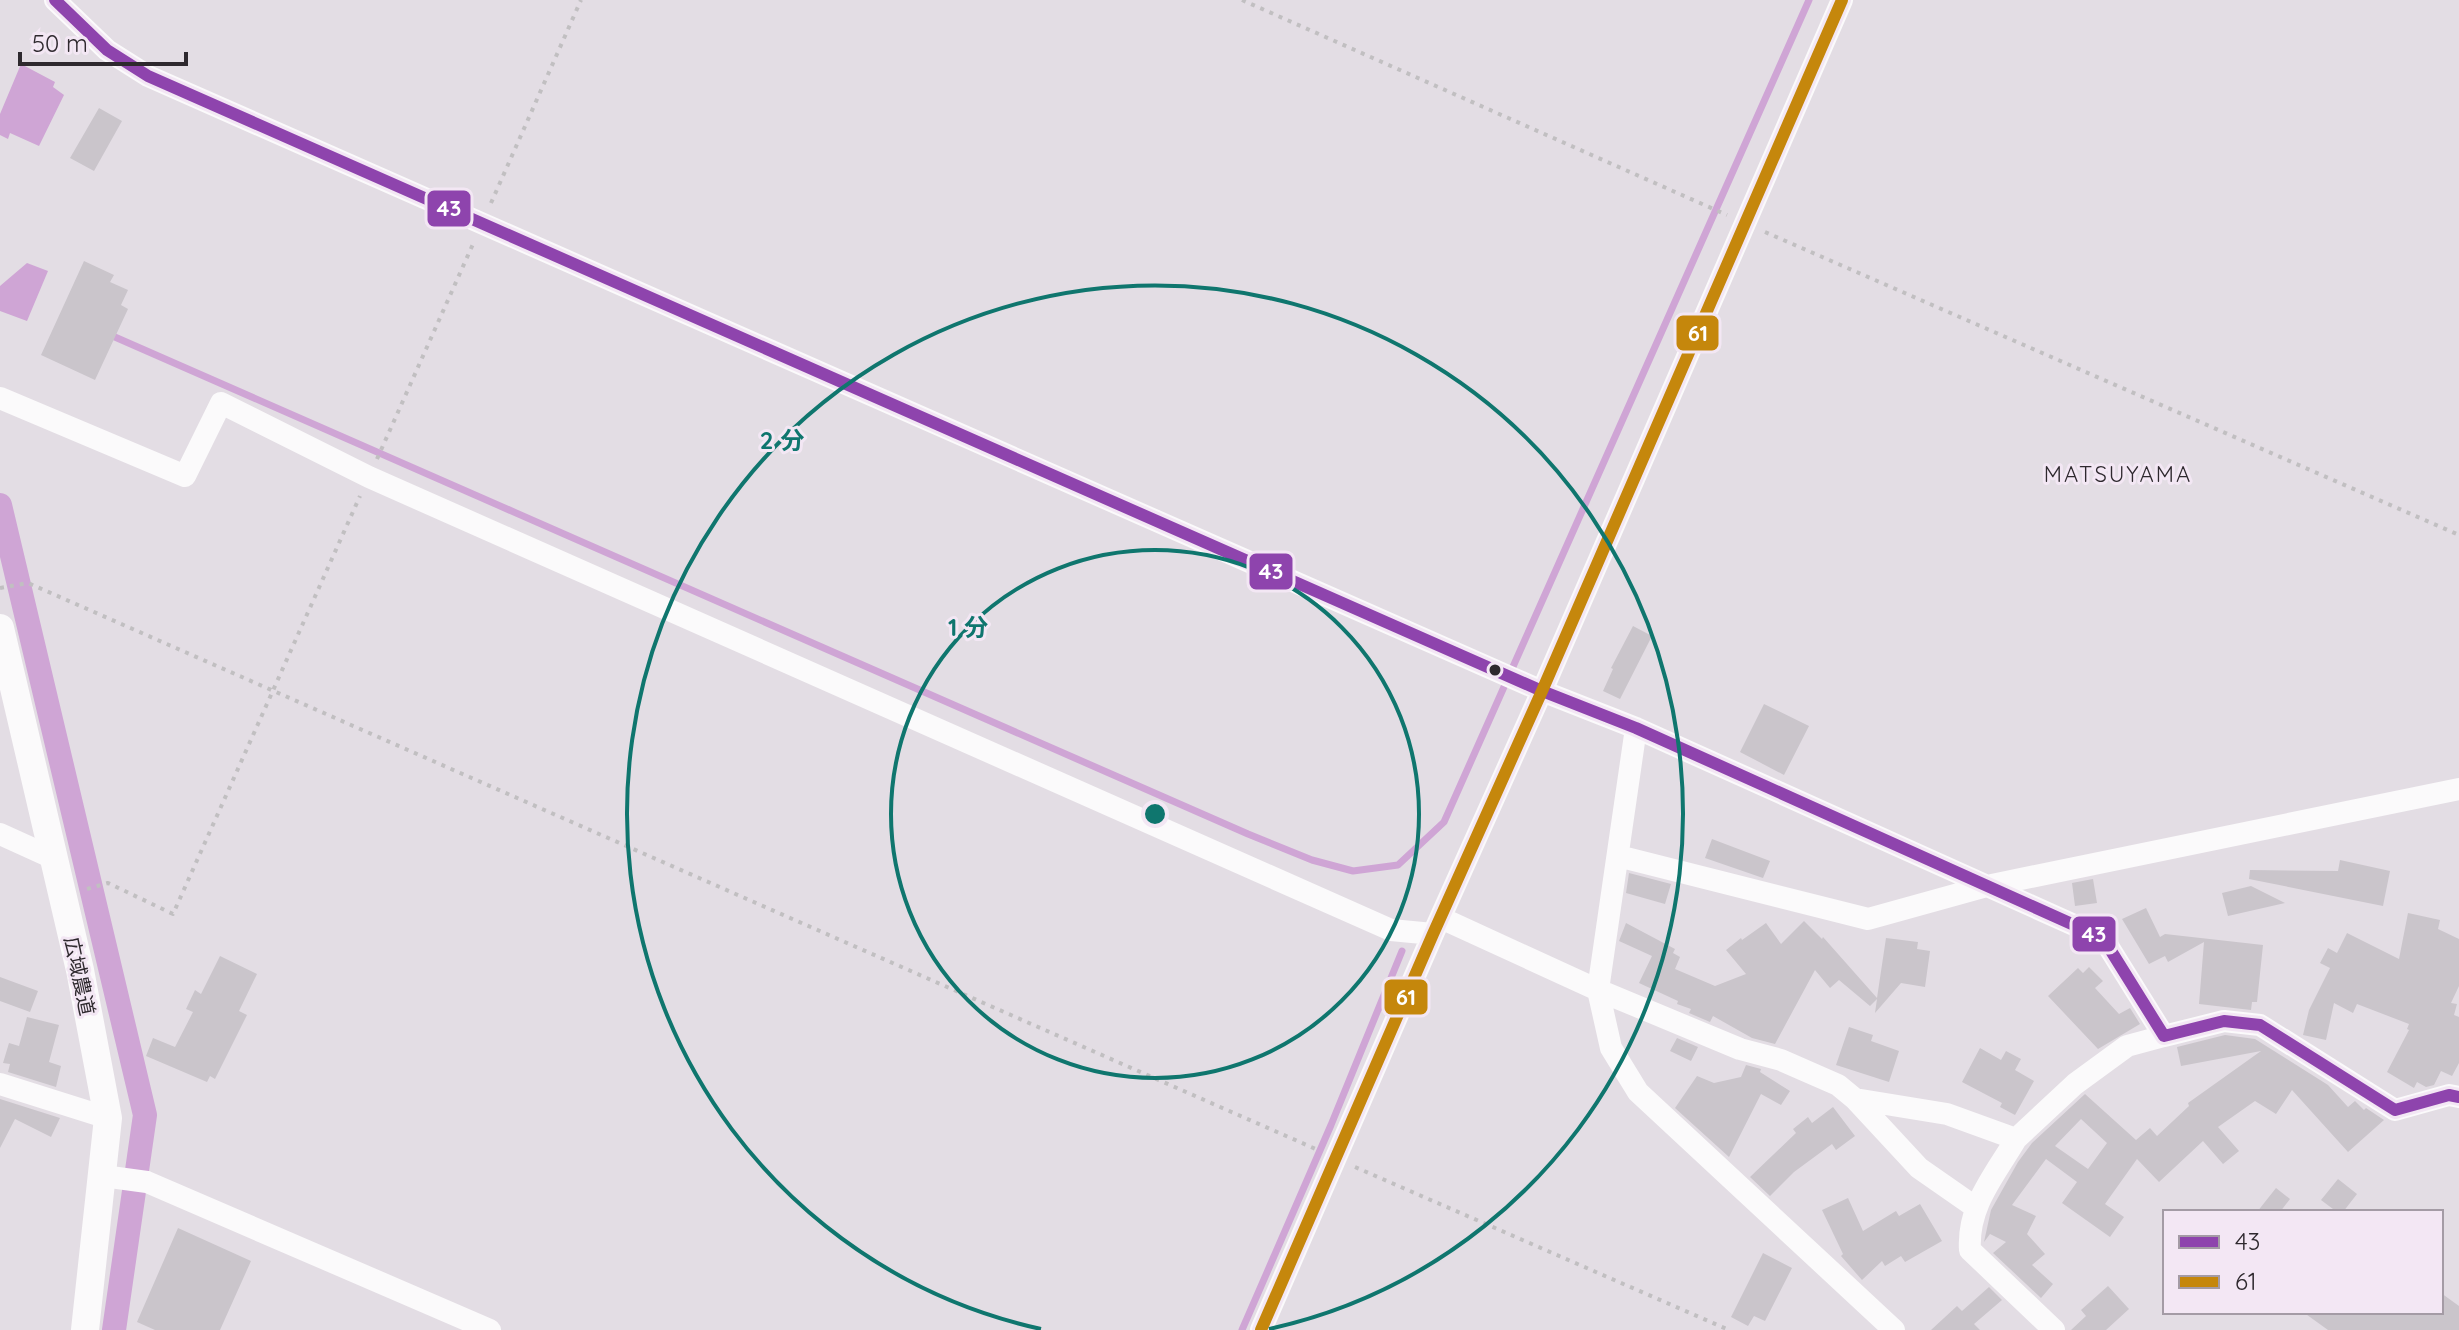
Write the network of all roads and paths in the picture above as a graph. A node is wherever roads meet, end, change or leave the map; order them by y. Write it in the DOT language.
graph roads {
  1 [pos="55,0"];
  2 [pos="581,0"];
  3 [pos="1242,0"];
  4 [pos="1842,0"];
  5 [pos="1745,223"];
  6 [pos="482,225"];
  7 [pos="0,398"];
  8 [pos="369,477"];
  9 [pos="2459,535"];
  10 [pos="0,588"];
  11 [pos="0,628"];
  12 [pos="274,690"];
  13 [pos="1542,691"];
  14 [pos="1636,728"];
  15 [pos="2459,789"];
  16 [pos="0,834"];
  17 [pos="1618,856"];
  18 [pos="53,858"];
  19 [pos="1987,886"];
  20 [pos="62,897"];
  21 [pos="1437,926"];
  22 [pos="1598,990"];
  23 [pos="2164,1036"];
  24 [pos="0,1084"];
  25 [pos="2456,1092"];
  26 [pos="1855,1099"];
  27 [pos="108,1118"];
  28 [pos="2016,1139"];
  29 [pos="1306,1145"];
  30 [pos="1335,1158"];
  31 [pos="103,1176"];
  32 [pos="1975,1207"];
  33 [pos="85,1330"];
  34 [pos="490,1330"];
  35 [pos="1261,1330"];
  36 [pos="1729,1330"];
  37 [pos="1894,1330"];
  38 [pos="2054,1330"];
  1 -- 6 [label="street"];
  2 -- 6 [label="path"];
  3 -- 5 [label="path"];
  4 -- 5 [label="street"];
  5 -- 9 [label="path"];
  5 -- 13 [label="street"];
  6 -- 8 [label="path"];
  6 -- 13 [label="street"];
  7 -- 8 [label="street"];
  8 -- 12 [label="path"];
  8 -- 21 [label="street"];
  10 -- 12 [label="path"];
  11 -- 18 [label="street, 広域農道"];
  12 -- 20 [label="path"];
  12 -- 29 [label="path"];
  13 -- 14 [label="street"];
  13 -- 21 [label="street"];
  14 -- 17 [label="street"];
  14 -- 19 [label="street"];
  15 -- 19 [label="street"];
  16 -- 18 [label="street"];
  17 -- 19 [label="street"];
  17 -- 22 [label="street"];
  18 -- 20 [label="street, 広域農道"];
  19 -- 23 [label="street"];
  20 -- 27 [label="street, 広域農道"];
  21 -- 22 [label="street"];
  21 -- 30 [label="street"];
  22 -- 26 [label="street"];
  22 -- 37 [label="street"];
  23 -- 25 [label="street"];
  23 -- 28 [label="street"];
  24 -- 27 [label="street"];
  26 -- 28 [label="street"];
  26 -- 32 [label="street"];
  27 -- 31 [label="street, 広域農道"];
  28 -- 32 [label="street"];
  30 -- 35 [label="street"];
  30 -- 36 [label="path"];
  31 -- 33 [label="street, 広域農道"];
  31 -- 34 [label="street"];
  32 -- 38 [label="street"];
}
